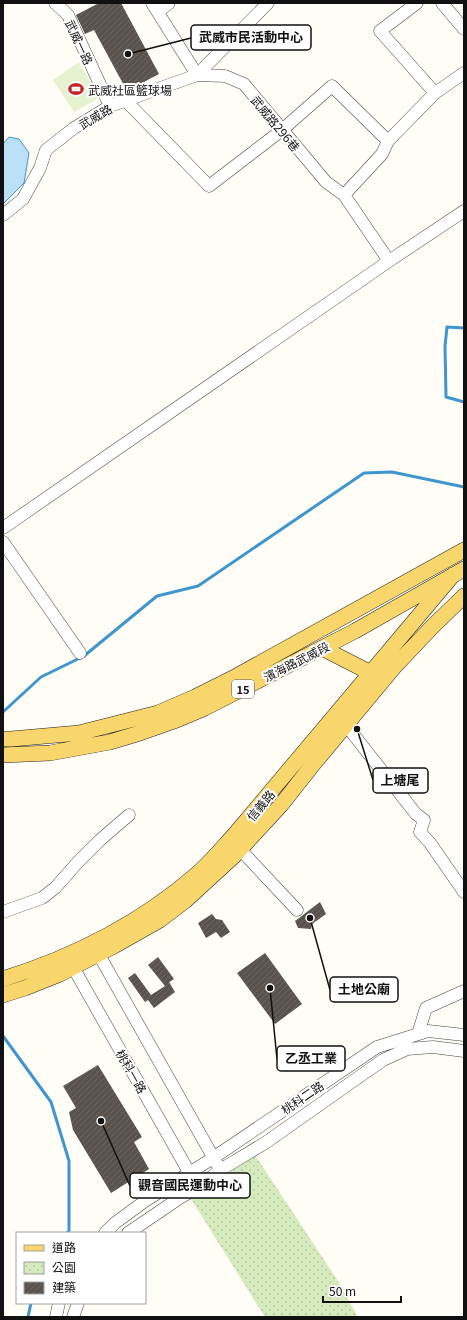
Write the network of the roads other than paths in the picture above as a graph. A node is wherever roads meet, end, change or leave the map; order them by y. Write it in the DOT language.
graph roads {
  1 [pos="55,3"];
  2 [pos="168,3"];
  3 [pos="268,3"];
  4 [pos="417,3"];
  5 [pos="442,3"];
  6 [pos="155,8"];
  7 [pos="464,29"];
  8 [pos="464,73"];
  9 [pos="197,75"];
  10 [pos="435,93"];
  11 [pos="126,101"];
  12 [pos="110,106"];
  13 [pos="282,130"];
  14 [pos="388,141"];
  15 [pos="344,195"];
  16 [pos="464,211"];
  17 [pos="3,215"];
  18 [pos="389,261"];
  19 [pos="3,528"];
  20 [pos="3,542"];
  21 [pos="464,542"];
  22 [pos="464,550"];
  23 [pos="446,561"];
  24 [pos="458,572"];
  25 [pos="464,589"];
  26 [pos="464,596"];
  27 [pos="322,648"];
  28 [pos="80,653"];
  29 [pos="371,674"];
  30 [pos="346,725"];
  31 [pos="3,739"];
  32 [pos="3,754"];
  33 [pos="129,815"];
  34 [pos="235,844"];
  35 [pos="464,892"];
  36 [pos="297,910"];
  37 [pos="3,912"];
  38 [pos="96,948"];
  39 [pos="70,961"];
  40 [pos="3,979"];
  41 [pos="464,991"];
  42 [pos="3,995"];
  43 [pos="418,1034"];
  44 [pos="464,1034"];
  45 [pos="464,1051"];
  46 [pos="213,1158"];
  47 [pos="220,1170"];
  48 [pos="189,1172"];
  49 [pos="198,1188"];
  50 [pos="106,1232"];
  51 [pos="129,1232"];
  52 [pos="59,1304"];
  53 [pos="78,1304"];
  54 [pos="56,1317"];
  55 [pos="72,1317"];
  1 -- 12 [label="street, 武威一路"];
  2 -- 6 [label="street"];
  3 -- 9 [label="street, 武威路"];
  4 -- 10 [label="street"];
  5 -- 7 [label="street"];
  6 -- 9 [label="street"];
  8 -- 10 [label="street"];
  9 -- 11 [label="street, 武威路"];
  9 -- 13 [label="street, 武威路296巷"];
  10 -- 14 [label="street"];
  11 -- 12 [label="street, 武威路"];
  11 -- 13 [label="street"];
  12 -- 17 [label="street, 武威路"];
  13 -- 14 [label="street"];
  13 -- 15 [label="street, 武威路296巷"];
  14 -- 15 [label="street"];
  15 -- 18 [label="street, 武威路296巷"];
  16 -- 18 [label="street"];
  18 -- 19 [label="street"];
  20 -- 28 [label="street"];
  21 -- 23 [label="street"];
  22 -- 23 [label="main road, 15"];
  23 -- 24 [label="main road"];
  23 -- 31 [label="main road, 濱海路武威段 / 15"];
  24 -- 25 [label="main road"];
  24 -- 27 [label="main road, 濱海路武威段 / 15"];
  24 -- 29 [label="main road, 信義路"];
  26 -- 30 [label="main road, 信義路"];
  27 -- 29 [label="main road"];
  27 -- 32 [label="main road, 濱海路武威段 / 15"];
  29 -- 34 [label="main road, 信義路"];
  30 -- 34 [label="main road, 信義路"];
  30 -- 35 [label="street"];
  33 -- 37 [label="street"];
  34 -- 36 [label="street"];
  34 -- 38 [label="main road, 信義路"];
  38 -- 39 [label="main road, 信義路"];
  38 -- 46 [label="street"];
  39 -- 40 [label="main road, 信義路"];
  39 -- 42 [label="main road, 信義路"];
  39 -- 48 [label="street, 桃科一路"];
  41 -- 43 [label="street"];
  43 -- 44 [label="street, 桃科二路"];
  43 -- 46 [label="street, 桃科二路"];
  45 -- 47 [label="street, 桃科二路"];
  46 -- 47 [label="street"];
  46 -- 48 [label="street, 桃科二路"];
  47 -- 49 [label="street, 桃科二路"];
  48 -- 49 [label="street, 桃科一路"];
  48 -- 50 [label="street, 桃科二路"];
  49 -- 51 [label="street, 桃科二路"];
  52 -- 54 [label="street"];
  53 -- 55 [label="street"];
}
